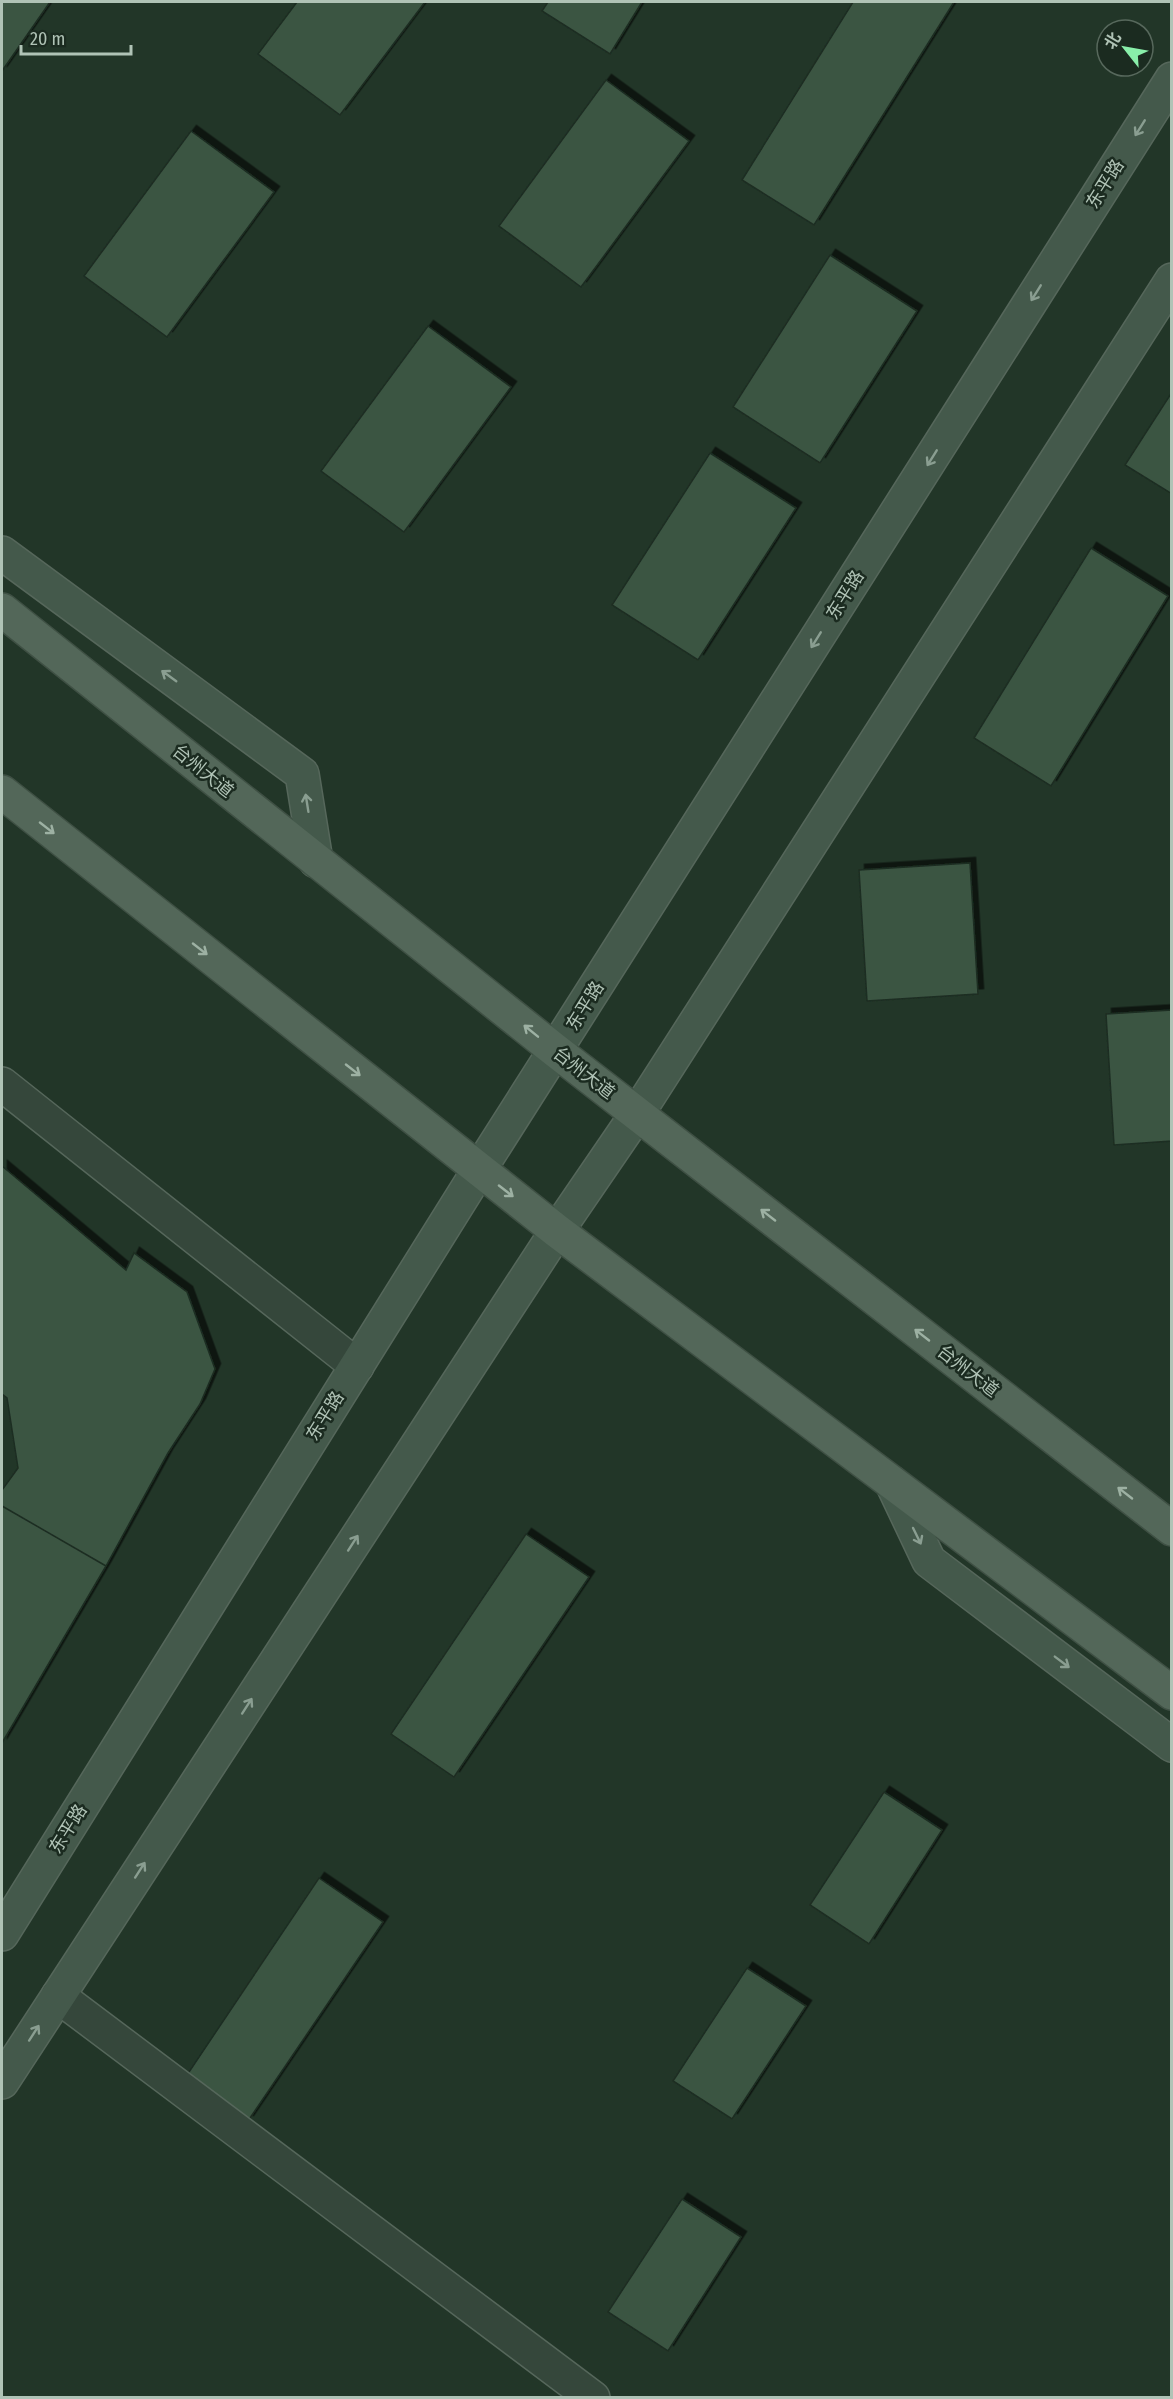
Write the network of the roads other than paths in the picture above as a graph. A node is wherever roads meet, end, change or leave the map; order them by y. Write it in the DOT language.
graph roads {
  1 [pos="1172,79"];
  2 [pos="1172,280"];
  3 [pos="2,553"];
  4 [pos="2,610"];
  5 [pos="2,792"];
  6 [pos="316,861"];
  7 [pos="556,1052"];
  8 [pos="2,1084"];
  9 [pos="637,1114"];
  10 [pos="479,1170"];
  11 [pos="557,1231"];
  12 [pos="357,1366"];
  13 [pos="892,1483"];
  14 [pos="1172,1529"];
  15 [pos="1172,1693"];
  16 [pos="1172,1745"];
  17 [pos="2,1934"];
  18 [pos="58,1996"];
  19 [pos="2,2082"];
  20 [pos="593,2397"];
  1 -- 7 [label="main road, 东平路, one-way"];
  2 -- 9 [label="main road"];
  6 -- 3 [label="main road, one-way"];
  4 -- 6 [label="main road, 台州大道"];
  5 -- 10 [label="main road, one-way"];
  7 -- 6 [label="main road, 台州大道, one-way"];
  7 -- 9 [label="main road, 台州大道"];
  7 -- 10 [label="main road, 东平路"];
  8 -- 12 [label="street"];
  9 -- 11 [label="main road"];
  14 -- 9 [label="main road, 台州大道, one-way"];
  10 -- 11 [label="main road, one-way"];
  10 -- 12 [label="main road, 东平路"];
  11 -- 13 [label="main road"];
  18 -- 11 [label="main road, one-way"];
  12 -- 17 [label="main road, 东平路"];
  13 -- 15 [label="main road"];
  13 -- 16 [label="main road, one-way"];
  19 -- 18 [label="main road, one-way"];
  18 -- 20 [label="street"];
}
